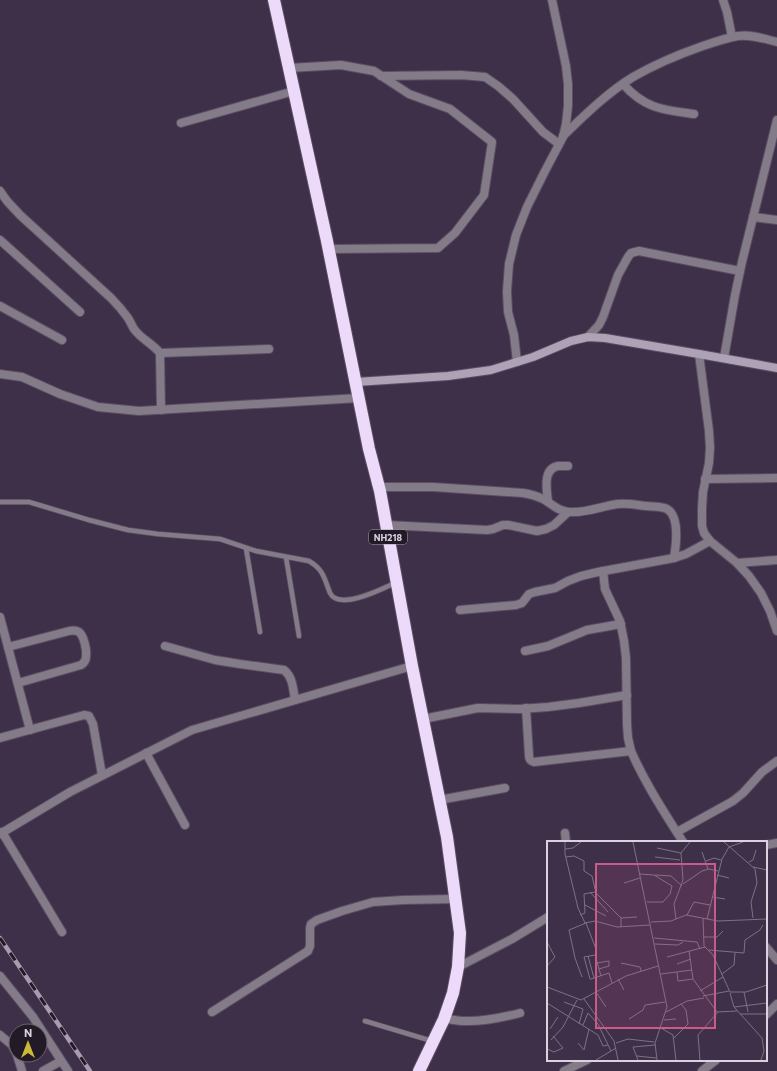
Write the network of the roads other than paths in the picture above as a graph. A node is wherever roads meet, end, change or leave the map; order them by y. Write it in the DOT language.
graph roads {
  1 [pos="274,0"];
  2 [pos="552,0"];
  3 [pos="723,0"];
  4 [pos="732,37"];
  5 [pos="777,42"];
  6 [pos="289,68"];
  7 [pos="381,76"];
  8 [pos="623,84"];
  9 [pos="294,91"];
  10 [pos="694,114"];
  11 [pos="777,120"];
  12 [pos="181,123"];
  13 [pos="561,140"];
  14 [pos="0,191"];
  15 [pos="753,217"];
  16 [pos="777,220"];
  17 [pos="0,240"];
  18 [pos="329,250"];
  19 [pos="740,271"];
  20 [pos="0,306"];
  21 [pos="80,312"];
  22 [pos="588,337"];
  23 [pos="62,340"];
  24 [pos="268,349"];
  25 [pos="160,353"];
  26 [pos="699,354"];
  27 [pos="724,358"];
  28 [pos="517,362"];
  29 [pos="777,368"];
  30 [pos="0,374"];
  31 [pos="356,382"];
  32 [pos="359,398"];
  33 [pos="161,410"];
  34 [pos="568,466"];
  35 [pos="777,478"];
  36 [pos="705,479"];
  37 [pos="379,487"];
  38 [pos="0,502"];
  39 [pos="548,502"];
  40 [pos="568,512"];
  41 [pos="386,524"];
  42 [pos="710,541"];
  43 [pos="246,548"];
  44 [pos="286,557"];
  45 [pos="674,558"];
  46 [pos="777,560"];
  47 [pos="737,563"];
  48 [pos="603,571"];
  49 [pos="397,582"];
  50 [pos="460,610"];
  51 [pos="0,618"];
  52 [pos="621,624"];
  53 [pos="777,631"];
  54 [pos="260,632"];
  55 [pos="299,636"];
  56 [pos="165,646"];
  57 [pos="8,647"];
  58 [pos="525,651"];
  59 [pos="412,666"];
  60 [pos="18,683"];
  61 [pos="627,695"];
  62 [pos="295,700"];
  63 [pos="526,708"];
  64 [pos="423,719"];
  65 [pos="30,730"];
  66 [pos="0,738"];
  67 [pos="632,751"];
  68 [pos="146,753"];
  69 [pos="777,761"];
  70 [pos="102,775"];
  71 [pos="505,788"];
  72 [pos="439,800"];
  73 [pos="185,825"];
  74 [pos="677,832"];
  75 [pos="1,833"];
  76 [pos="565,833"];
  77 [pos="566,841"];
  78 [pos="682,841"];
  79 [pos="777,843"];
  80 [pos="767,845"];
  81 [pos="455,899"];
  82 [pos="547,918"];
  83 [pos="62,932"];
  84 [pos="767,948"];
  85 [pos="777,960"];
  86 [pos="458,967"];
  87 [pos="0,976"];
  88 [pos="777,1004"];
  89 [pos="212,1012"];
  90 [pos="520,1013"];
  91 [pos="767,1014"];
  92 [pos="444,1018"];
  93 [pos="365,1021"];
  94 [pos="0,1035"];
  95 [pos="8,1042"];
  96 [pos="434,1042"];
  97 [pos="61,1061"];
  98 [pos="585,1061"];
  99 [pos="715,1061"];
  100 [pos="422,1070"];
  101 [pos="42,1071"];
  102 [pos="68,1071"];
  103 [pos="564,1071"];
  104 [pos="702,1071"];
  1 -- 6 [label="highway, NH218"];
  2 -- 13 [label="street"];
  3 -- 4 [label="street"];
  4 -- 5 [label="street"];
  4 -- 8 [label="street"];
  6 -- 7 [label="street"];
  6 -- 9 [label="highway, NH218"];
  7 -- 13 [label="street"];
  7 -- 18 [label="street"];
  8 -- 10 [label="street"];
  8 -- 13 [label="street"];
  9 -- 12 [label="street"];
  9 -- 18 [label="highway, NH218"];
  11 -- 15 [label="street"];
  13 -- 28 [label="street"];
  14 -- 25 [label="street"];
  15 -- 16 [label="street"];
  15 -- 19 [label="street"];
  17 -- 21 [label="street"];
  18 -- 31 [label="highway, NH218"];
  19 -- 22 [label="street"];
  19 -- 27 [label="street"];
  20 -- 23 [label="street"];
  22 -- 26 [label="street"];
  22 -- 28 [label="street"];
  24 -- 25 [label="street"];
  25 -- 33 [label="street"];
  26 -- 27 [label="street"];
  26 -- 36 [label="street"];
  27 -- 29 [label="street"];
  28 -- 31 [label="street"];
  30 -- 33 [label="street"];
  31 -- 32 [label="highway, NH218"];
  32 -- 33 [label="street"];
  32 -- 37 [label="highway, NH218"];
  34 -- 39 [label="street"];
  35 -- 36 [label="street"];
  36 -- 42 [label="street"];
  37 -- 39 [label="street"];
  37 -- 41 [label="highway, NH218"];
  38 -- 43 [label="lane"];
  39 -- 40 [label="street"];
  40 -- 41 [label="street"];
  40 -- 45 [label="street"];
  41 -- 49 [label="highway, NH218"];
  42 -- 45 [label="street"];
  42 -- 47 [label="street"];
  43 -- 44 [label="lane"];
  43 -- 54 [label="lane"];
  44 -- 49 [label="lane"];
  44 -- 55 [label="lane"];
  45 -- 48 [label="street"];
  46 -- 47 [label="street"];
  47 -- 53 [label="street"];
  48 -- 50 [label="street"];
  48 -- 52 [label="street"];
  49 -- 59 [label="highway, NH218"];
  51 -- 57 [label="street"];
  52 -- 58 [label="street"];
  52 -- 61 [label="street"];
  56 -- 62 [label="street"];
  57 -- 60 [label="street"];
  57 -- 60 [label="street"];
  59 -- 62 [label="street"];
  59 -- 64 [label="highway, NH218"];
  60 -- 65 [label="street"];
  61 -- 63 [label="street"];
  61 -- 67 [label="street"];
  62 -- 68 [label="street"];
  63 -- 64 [label="street"];
  63 -- 67 [label="street"];
  64 -- 72 [label="highway, NH218"];
  65 -- 66 [label="street"];
  65 -- 70 [label="street"];
  67 -- 74 [label="street"];
  68 -- 70 [label="street"];
  68 -- 73 [label="street"];
  69 -- 74 [label="street"];
  70 -- 75 [label="street"];
  71 -- 72 [label="street"];
  72 -- 81 [label="highway, NH218"];
  74 -- 78 [label="street"];
  75 -- 83 [label="street"];
  76 -- 77 [label="street"];
  79 -- 80 [label="street"];
  81 -- 86 [label="highway, NH218"];
  81 -- 89 [label="street"];
  82 -- 86 [label="street"];
  84 -- 85 [label="street"];
  86 -- 92 [label="highway, NH218"];
  87 -- 97 [label="street"];
  88 -- 91 [label="street"];
  90 -- 92 [label="street"];
  92 -- 96 [label="highway, NH218"];
  93 -- 96 [label="lane"];
  94 -- 95 [label="street"];
  96 -- 100 [label="highway, NH218"];
  97 -- 101 [label="street"];
  97 -- 102 [label="street"];
  98 -- 103 [label="street"];
  99 -- 104 [label="street"];
}
